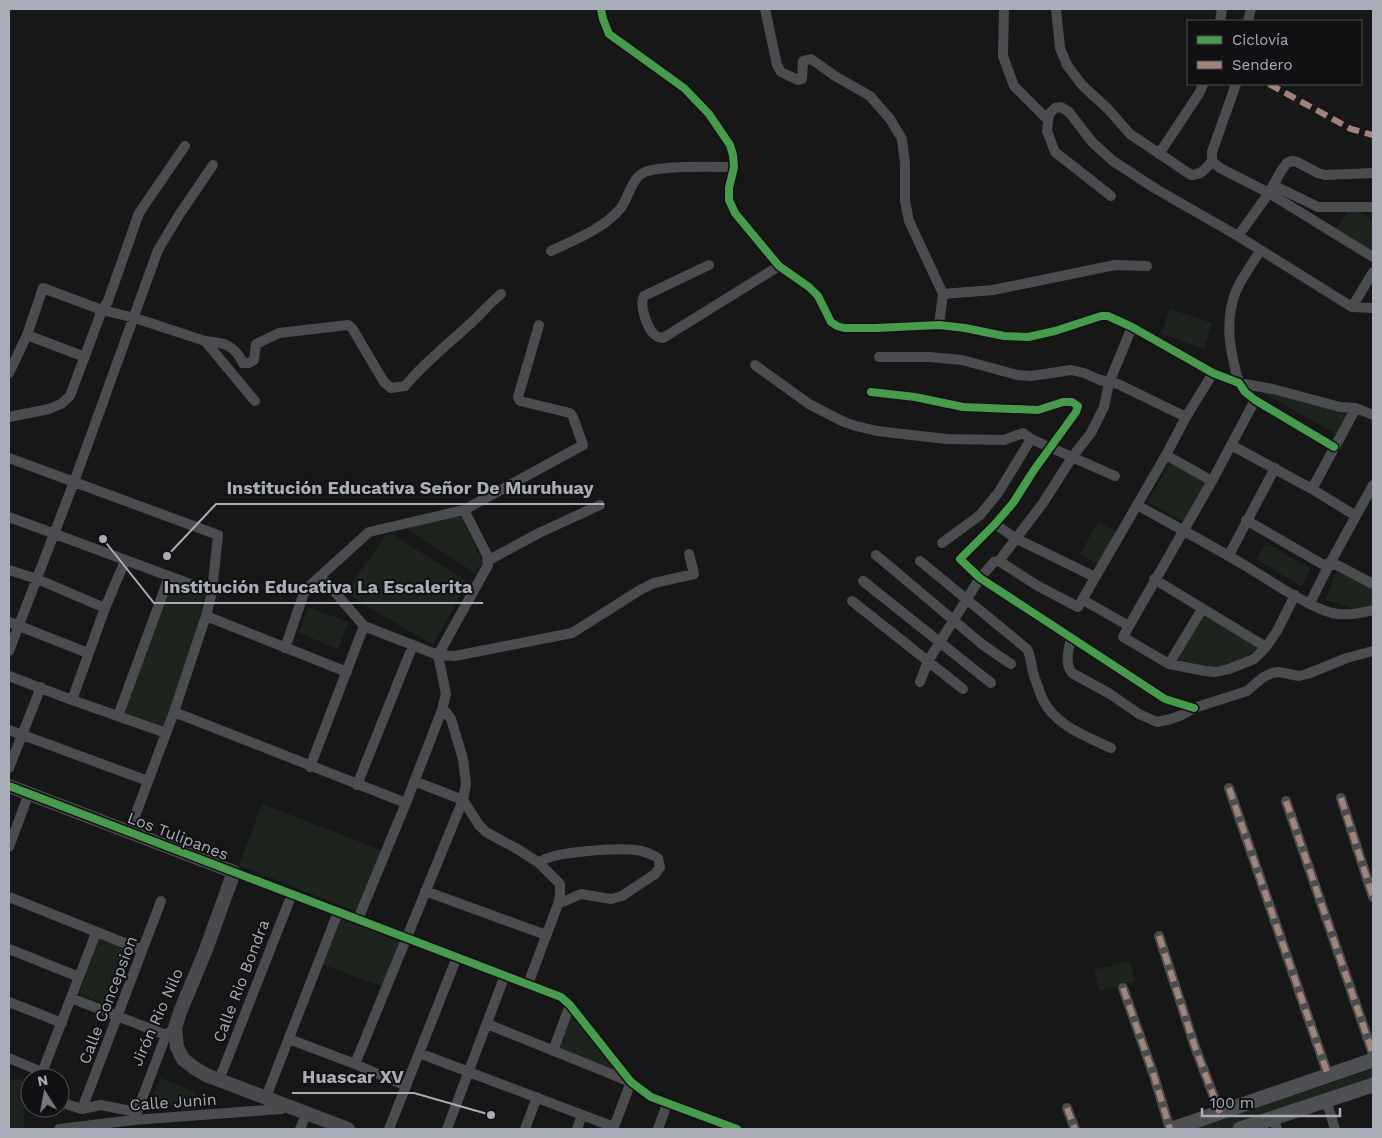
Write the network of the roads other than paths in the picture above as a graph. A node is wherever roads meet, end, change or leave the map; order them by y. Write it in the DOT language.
graph roads {
  1 [pos="602,9"];
  2 [pos="765,9"];
  3 [pos="1004,9"];
  4 [pos="1056,9"];
  5 [pos="1203,85"];
  6 [pos="1236,85"];
  7 [pos="1048,120"];
  8 [pos="185,146"];
  9 [pos="1159,154"];
  10 [pos="1212,161"];
  11 [pos="213,165"];
  12 [pos="734,167"];
  13 [pos="1373,173"];
  14 [pos="1271,189"];
  15 [pos="1111,196"];
  16 [pos="1373,207"];
  17 [pos="1238,236"];
  18 [pos="551,251"];
  19 [pos="1260,251"];
  20 [pos="1373,257"];
  21 [pos="709,265"];
  22 [pos="779,266"];
  23 [pos="1147,266"];
  24 [pos="1373,272"];
  25 [pos="1370,285"];
  26 [pos="501,294"];
  27 [pos="943,294"];
  28 [pos="1352,307"];
  29 [pos="1373,308"];
  30 [pos="102,310"];
  31 [pos="135,318"];
  32 [pos="539,325"];
  33 [pos="938,325"];
  34 [pos="1132,328"];
  35 [pos="27,335"];
  36 [pos="206,342"];
  37 [pos="85,357"];
  38 [pos="879,357"];
  39 [pos="755,365"];
  40 [pos="9,373"];
  41 [pos="1213,373"];
  42 [pos="1109,383"];
  43 [pos="1239,383"];
  44 [pos="871,392"];
  45 [pos="1255,400"];
  46 [pos="255,401"];
  47 [pos="1356,408"];
  48 [pos="1373,415"];
  49 [pos="9,417"];
  50 [pos="1186,417"];
  51 [pos="1031,439"];
  52 [pos="1232,445"];
  53 [pos="1050,447"];
  54 [pos="1334,447"];
  55 [pos="1166,455"];
  56 [pos="1073,456"];
  57 [pos="9,458"];
  58 [pos="1275,468"];
  59 [pos="1115,476"];
  60 [pos="1212,481"];
  61 [pos="74,482"];
  62 [pos="1373,484"];
  63 [pos="1312,489"];
  64 [pos="600,504"];
  65 [pos="1137,505"];
  66 [pos="464,510"];
  67 [pos="1356,516"];
  68 [pos="9,518"];
  69 [pos="1246,520"];
  70 [pos="995,524"];
  71 [pos="1183,530"];
  72 [pos="54,534"];
  73 [pos="1015,538"];
  74 [pos="942,543"];
  75 [pos="689,554"];
  76 [pos="876,555"];
  77 [pos="1229,555"];
  78 [pos="489,560"];
  79 [pos="125,561"];
  80 [pos="920,561"];
  81 [pos="999,561"];
  82 [pos="1329,565"];
  83 [pos="9,570"];
  84 [pos="320,576"];
  85 [pos="169,577"];
  86 [pos="1095,577"];
  87 [pos="980,578"];
  88 [pos="36,580"];
  89 [pos="1154,580"];
  90 [pos="863,581"];
  91 [pos="1373,583"];
  92 [pos="212,592"];
  93 [pos="1295,595"];
  94 [pos="967,599"];
  95 [pos="1083,600"];
  96 [pos="852,601"];
  97 [pos="1310,603"];
  98 [pos="105,608"];
  99 [pos="1202,609"];
  100 [pos="1373,610"];
  101 [pos="206,616"];
  102 [pos="955,620"];
  103 [pos="13,624"];
  104 [pos="364,626"];
  105 [pos="1129,626"];
  106 [pos="1070,637"];
  107 [pos="940,641"];
  108 [pos="413,645"];
  109 [pos="1266,647"];
  110 [pos="285,648"];
  111 [pos="9,651"];
  112 [pos="1373,651"];
  113 [pos="88,653"];
  114 [pos="438,655"];
  115 [pos="928,661"];
  116 [pos="1011,664"];
  117 [pos="1169,664"];
  118 [pos="347,672"];
  119 [pos="9,676"];
  120 [pos="920,682"];
  121 [pos="991,683"];
  122 [pos="40,687"];
  123 [pos="963,689"];
  124 [pos="72,700"];
  125 [pos="1194,708"];
  126 [pos="442,710"];
  127 [pos="174,712"];
  128 [pos="118,716"];
  129 [pos="9,730"];
  130 [pos="166,733"];
  131 [pos="22,735"];
  132 [pos="1111,748"];
  133 [pos="310,767"];
  134 [pos="9,768"];
  135 [pos="148,781"];
  136 [pos="414,781"];
  137 [pos="357,785"];
  138 [pos="9,786"];
  139 [pos="1229,788"];
  140 [pos="29,793"];
  141 [pos="1340,798"];
  142 [pos="463,800"];
  143 [pos="1286,801"];
  144 [pos="406,804"];
  145 [pos="129,832"];
  146 [pos="9,847"];
  147 [pos="539,863"];
  148 [pos="234,872"];
  149 [pos="425,891"];
  150 [pos="292,894"];
  151 [pos="9,897"];
  152 [pos="1373,897"];
  153 [pos="161,901"];
  154 [pos="558,904"];
  155 [pos="338,912"];
  156 [pos="358,919"];
  157 [pos="96,933"];
  158 [pos="546,935"];
  159 [pos="1159,936"];
  160 [pos="406,937"];
  161 [pos="9,949"];
  162 [pos="142,950"];
  163 [pos="457,957"];
  164 [pos="505,976"];
  165 [pos="80,977"];
  166 [pos="528,984"];
  167 [pos="1123,988"];
  168 [pos="71,998"];
  169 [pos="9,1002"];
  170 [pos="570,1005"];
  171 [pos="117,1017"];
  172 [pos="62,1023"];
  173 [pos="487,1024"];
  174 [pos="171,1031"];
  175 [pos="288,1039"];
  176 [pos="553,1051"];
  177 [pos="419,1052"];
  178 [pos="1373,1054"];
  179 [pos="9,1058"];
  180 [pos="1373,1060"];
  181 [pos="356,1064"];
  182 [pos="28,1068"];
  183 [pos="44,1068"];
  184 [pos="469,1071"];
  185 [pos="1328,1075"];
  186 [pos="219,1080"];
  187 [pos="631,1082"];
  188 [pos="1373,1084"];
  189 [pos="406,1086"];
  190 [pos="537,1097"];
  191 [pos="266,1098"];
  192 [pos="1326,1100"];
  193 [pos="667,1104"];
  194 [pos="70,1105"];
  195 [pos="287,1105"];
  196 [pos="1067,1108"];
  197 [pos="82,1109"];
  198 [pos="307,1113"];
  199 [pos="1220,1113"];
  200 [pos="582,1115"];
  201 [pos="135,1116"];
  202 [pos="1275,1124"];
  203 [pos="712,1125"];
  204 [pos="60,1129"];
  205 [pos="300,1129"];
  206 [pos="348,1129"];
  207 [pos="389,1129"];
  208 [pos="447,1129"];
  209 [pos="525,1129"];
  210 [pos="577,1129"];
  211 [pos="658,1129"];
  212 [pos="738,1129"];
  213 [pos="1074,1129"];
  214 [pos="1171,1129"];
  215 [pos="1240,1129"];
  216 [pos="1335,1129"];
  1 -- 12 [label="street"];
  2 -- 27 [label="street"];
  3 -- 7 [label="street"];
  4 -- 9 [label="street"];
  5 -- 9 [label="street"];
  6 -- 10 [label="street"];
  7 -- 15 [label="street"];
  7 -- 17 [label="street"];
  8 -- 30 [label="street"];
  9 -- 10 [label="street"];
  10 -- 14 [label="street"];
  11 -- 31 [label="street"];
  12 -- 18 [label="street"];
  12 -- 22 [label="street"];
  13 -- 14 [label="street"];
  14 -- 16 [label="street"];
  14 -- 17 [label="street"];
  14 -- 20 [label="street"];
  17 -- 19 [label="street"];
  19 -- 28 [label="street"];
  19 -- 43 [label="street"];
  21 -- 22 [label="street"];
  22 -- 33 [label="street"];
  23 -- 27 [label="street"];
  24 -- 25 [label="street"];
  25 -- 28 [label="street"];
  26 -- 36 [label="street"];
  27 -- 33 [label="street"];
  28 -- 29 [label="street"];
  30 -- 31 [label="street"];
  30 -- 35 [label="street"];
  30 -- 37 [label="street"];
  31 -- 36 [label="street"];
  31 -- 61 [label="street"];
  32 -- 66 [label="street"];
  33 -- 34 [label="street"];
  34 -- 41 [label="street"];
  34 -- 42 [label="street"];
  35 -- 37 [label="street"];
  35 -- 40 [label="street"];
  36 -- 46 [label="street"];
  37 -- 49 [label="street"];
  38 -- 42 [label="street"];
  39 -- 51 [label="street"];
  41 -- 43 [label="street"];
  41 -- 50 [label="street"];
  42 -- 50 [label="street"];
  42 -- 56 [label="street"];
  43 -- 45 [label="street"];
  43 -- 47 [label="street"];
  44 -- 53 [label="street"];
  45 -- 52 [label="street"];
  45 -- 54 [label="street"];
  47 -- 48 [label="street"];
  47 -- 54 [label="street"];
  50 -- 55 [label="street"];
  51 -- 53 [label="street"];
  51 -- 74 [label="street"];
  52 -- 58 [label="street"];
  52 -- 60 [label="street"];
  53 -- 56 [label="street"];
  53 -- 70 [label="street"];
  54 -- 63 [label="street"];
  55 -- 60 [label="street"];
  55 -- 65 [label="street"];
  56 -- 59 [label="street"];
  56 -- 73 [label="street"];
  57 -- 61 [label="street"];
  58 -- 63 [label="street"];
  58 -- 69 [label="street"];
  60 -- 71 [label="street"];
  61 -- 72 [label="street"];
  61 -- 92 [label="street"];
  62 -- 67 [label="street"];
  63 -- 67 [label="street"];
  64 -- 78 [label="street"];
  65 -- 71 [label="street"];
  65 -- 86 [label="street"];
  66 -- 78 [label="street"];
  66 -- 84 [label="street"];
  67 -- 82 [label="street"];
  68 -- 72 [label="street"];
  69 -- 77 [label="street"];
  69 -- 82 [label="street"];
  70 -- 73 [label="street"];
  70 -- 87 [label="street"];
  71 -- 77 [label="street"];
  71 -- 89 [label="street"];
  72 -- 79 [label="street"];
  72 -- 88 [label="street"];
  73 -- 81 [label="street"];
  73 -- 86 [label="street"];
  75 -- 114 [label="street"];
  76 -- 102 [label="street"];
  77 -- 93 [label="street"];
  78 -- 114 [label="street"];
  79 -- 85 [label="street"];
  79 -- 98 [label="street"];
  80 -- 94 [label="street"];
  81 -- 87 [label="street"];
  81 -- 95 [label="street"];
  82 -- 91 [label="street"];
  82 -- 97 [label="street"];
  83 -- 88 [label="street"];
  84 -- 104 [label="street"];
  84 -- 110 [label="street"];
  85 -- 92 [label="street"];
  85 -- 128 [label="street"];
  86 -- 95 [label="street"];
  87 -- 94 [label="street"];
  87 -- 106 [label="street"];
  88 -- 98 [label="street"];
  88 -- 103 [label="street"];
  89 -- 99 [label="street"];
  89 -- 105 [label="street"];
  90 -- 107 [label="street"];
  92 -- 101 [label="street"];
  93 -- 97 [label="street"];
  93 -- 109 [label="street"];
  94 -- 102 [label="street"];
  94 -- 132 [label="street"];
  95 -- 105 [label="street"];
  96 -- 115 [label="street"];
  97 -- 100 [label="street"];
  98 -- 113 [label="street"];
  99 -- 109 [label="street"];
  99 -- 117 [label="street"];
  101 -- 110 [label="street"];
  101 -- 127 [label="street"];
  102 -- 107 [label="street"];
  102 -- 116 [label="street"];
  103 -- 111 [label="street"];
  103 -- 113 [label="street"];
  104 -- 108 [label="street"];
  104 -- 118 [label="street"];
  105 -- 117 [label="street"];
  106 -- 125 [label="street"];
  106 -- 125 [label="street"];
  107 -- 115 [label="street"];
  107 -- 121 [label="street"];
  108 -- 114 [label="street"];
  108 -- 137 [label="street"];
  109 -- 117 [label="street"];
  110 -- 118 [label="street"];
  112 -- 125 [label="street"];
  113 -- 124 [label="street"];
  114 -- 126 [label="street"];
  115 -- 120 [label="street"];
  115 -- 123 [label="street"];
  118 -- 133 [label="street"];
  119 -- 122 [label="street"];
  122 -- 124 [label="street"];
  122 -- 131 [label="street"];
  124 -- 128 [label="street"];
  126 -- 136 [label="street"];
  126 -- 142 [label="street"];
  127 -- 130 [label="street"];
  127 -- 133 [label="street"];
  128 -- 130 [label="street"];
  129 -- 131 [label="street"];
  130 -- 135 [label="street"];
  131 -- 134 [label="street"];
  131 -- 135 [label="street"];
  133 -- 137 [label="street"];
  135 -- 145 [label="street"];
  136 -- 142 [label="street"];
  136 -- 144 [label="street"];
  137 -- 144 [label="street"];
  138 -- 140 [label="street, Los Tulipanes"];
  139 -- 185 [label="street"];
  140 -- 145 [label="street, Los Tulipanes"];
  140 -- 146 [label="street"];
  141 -- 152 [label="street"];
  142 -- 147 [label="street"];
  142 -- 149 [label="street"];
  143 -- 178 [label="street"];
  144 -- 156 [label="street"];
  145 -- 148 [label="street, Los Tulipanes"];
  147 -- 154 [label="street"];
  147 -- 154 [label="street"];
  148 -- 150 [label="street, Los Tulipanes"];
  148 -- 174 [label="street, Jirón Rio Nilo"];
  149 -- 158 [label="street"];
  149 -- 160 [label="street"];
  150 -- 155 [label="street, Los Tulipanes"];
  150 -- 186 [label="street, Calle Rio Bondra"];
  151 -- 157 [label="street"];
  153 -- 162 [label="street, Calle Concepsion"];
  154 -- 158 [label="street"];
  155 -- 156 [label="street, Los Tulipanes"];
  155 -- 175 [label="street"];
  156 -- 160 [label="street, Los Tulipanes"];
  157 -- 162 [label="street"];
  157 -- 165 [label="street"];
  158 -- 166 [label="street"];
  159 -- 199 [label="street"];
  160 -- 163 [label="street, Los Tulipanes"];
  160 -- 181 [label="street"];
  161 -- 165 [label="street"];
  162 -- 171 [label="street, Calle Concepsion"];
  163 -- 164 [label="street, Los Tulipanes"];
  163 -- 177 [label="street"];
  164 -- 166 [label="street, Los Tulipanes"];
  164 -- 173 [label="street"];
  165 -- 168 [label="street"];
  166 -- 170 [label="street, Los Tulipanes"];
  167 -- 214 [label="street"];
  168 -- 171 [label="street"];
  168 -- 172 [label="street"];
  169 -- 172 [label="street"];
  170 -- 176 [label="street"];
  170 -- 187 [label="street"];
  171 -- 174 [label="street"];
  171 -- 197 [label="street, Calle Concepsion"];
  172 -- 183 [label="street"];
  173 -- 176 [label="street"];
  173 -- 184 [label="street"];
  174 -- 186 [label="street"];
  174 -- 201 [label="street, Jirón Rio Nilo"];
  175 -- 181 [label="street"];
  175 -- 191 [label="street"];
  176 -- 187 [label="street"];
  177 -- 184 [label="street"];
  177 -- 189 [label="street"];
  179 -- 182 [label="street"];
  180 -- 185 [label="main road"];
  181 -- 189 [label="street"];
  184 -- 190 [label="street"];
  184 -- 208 [label="street"];
  185 -- 199 [label="main road"];
  186 -- 191 [label="street"];
  187 -- 193 [label="street"];
  187 -- 200 [label="street"];
  188 -- 192 [label="main road"];
  189 -- 207 [label="street"];
  190 -- 200 [label="street"];
  190 -- 209 [label="street"];
  191 -- 195 [label="street"];
  192 -- 202 [label="main road"];
  192 -- 216 [label="street"];
  193 -- 203 [label="street"];
  193 -- 211 [label="street"];
  194 -- 197 [label="street"];
  195 -- 198 [label="street"];
  195 -- 201 [label="street, Calle Junin"];
  196 -- 213 [label="street"];
  197 -- 201 [label="street"];
  198 -- 205 [label="street"];
  198 -- 206 [label="street"];
  199 -- 214 [label="main road"];
  200 -- 210 [label="street"];
  201 -- 204 [label="street, Calle Junin"];
  202 -- 215 [label="main road"];
  203 -- 212 [label="street"];
}
